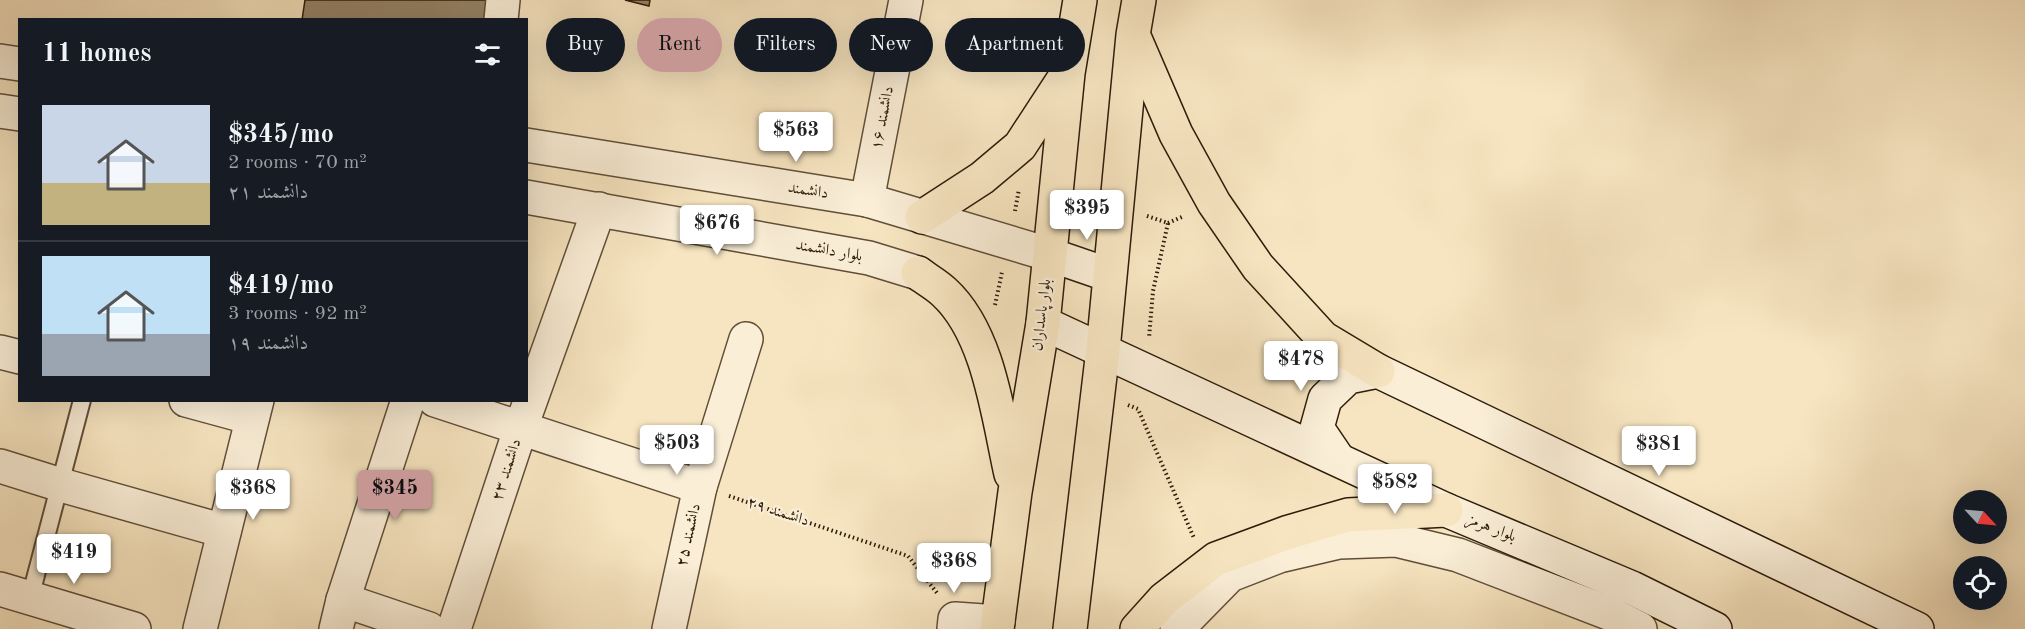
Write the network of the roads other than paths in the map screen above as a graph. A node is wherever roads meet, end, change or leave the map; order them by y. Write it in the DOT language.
graph roads {
  1 [pos="503,0"];
  2 [pos="906,0"];
  3 [pos="1080,0"];
  4 [pos="1139,0"];
  5 [pos="501,18"];
  6 [pos="1133,35"];
  7 [pos="0,61"];
  8 [pos="18,64"];
  9 [pos="1068,73"];
  10 [pos="0,111"];
  11 [pos="18,114"];
  12 [pos="528,146"];
  13 [pos="528,197"];
  14 [pos="867,200"];
  15 [pos="599,209"];
  16 [pos="922,216"];
  17 [pos="1048,254"];
  18 [pos="918,273"];
  19 [pos="1109,275"];
  20 [pos="1043,323"];
  21 [pos="746,339"];
  22 [pos="1103,350"];
  23 [pos="0,352"];
  24 [pos="18,356"];
  25 [pos="1378,371"];
  26 [pos="82,402"];
  27 [pos="201,402"];
  28 [pos="407,402"];
  29 [pos="441,402"];
  30 [pos="255,409"];
  31 [pos="521,427"];
  32 [pos="1338,459"];
  33 [pos="0,466"];
  34 [pos="61,485"];
  35 [pos="700,487"];
  36 [pos="1015,492"];
  37 [pos="1446,510"];
  38 [pos="224,531"];
  39 [pos="15,593"];
  40 [pos="339,615"];
  41 [pos="78,621"];
  42 [pos="955,624"];
  43 [pos="997,626"];
  44 [pos="134,629"];
  45 [pos="200,629"];
  46 [pos="429,629"];
  47 [pos="454,629"];
  48 [pos="669,629"];
  49 [pos="1070,629"];
  50 [pos="1137,629"];
  51 [pos="1177,629"];
  52 [pos="1640,629"];
  53 [pos="1715,629"];
  54 [pos="1917,629"];
  1 -- 5 [label="street"];
  2 -- 14 [label="street, دانشمند ۱۶"];
  3 -- 9 [label="highway, بلوار پاسداران"];
  4 -- 6 [label="highway"];
  6 -- 19 [label="highway"];
  6 -- 25 [label="highway"];
  7 -- 8 [label="street"];
  9 -- 16 [label="highway"];
  9 -- 17 [label="highway, بلوار پاسداران"];
  10 -- 11 [label="street"];
  12 -- 14 [label="street, دانشمند"];
  13 -- 15 [label="street, بلوار دانشمند"];
  14 -- 16 [label="street, دانشمند"];
  15 -- 18 [label="street, بلوار دانشمند"];
  15 -- 31 [label="street, دانشمند ۲۳"];
  16 -- 17 [label="street, دانشمند"];
  17 -- 19 [label="street, دانشمند"];
  17 -- 20 [label="highway, بلوار پاسداران"];
  18 -- 36 [label="highway"];
  19 -- 22 [label="highway"];
  20 -- 22 [label="street, بلوار هرمز"];
  20 -- 36 [label="highway, بلوار پاسداران"];
  21 -- 35 [label="street, دانشمند ۲۵"];
  22 -- 32 [label="street, بلوار هرمز"];
  22 -- 49 [label="highway"];
  23 -- 24 [label="street"];
  25 -- 32 [label="street"];
  25 -- 54 [label="street"];
  26 -- 34 [label="lane"];
  27 -- 30 [label="street"];
  28 -- 40 [label="street"];
  29 -- 31 [label="street"];
  30 -- 38 [label="street"];
  31 -- 35 [label="street"];
  31 -- 47 [label="street, دانشمند ۲۳"];
  32 -- 37 [label="street, بلوار هرمز"];
  33 -- 34 [label="street"];
  34 -- 38 [label="street"];
  34 -- 39 [label="lane"];
  35 -- 48 [label="street, دانشمند ۲۵"];
  36 -- 43 [label="highway, بلوار پاسداران"];
  37 -- 50 [label="highway"];
  37 -- 53 [label="street, بلوار هرمز"];
  38 -- 45 [label="street"];
  39 -- 41 [label="street"];
  40 -- 46 [label="street"];
  41 -- 44 [label="street"];
  42 -- 43 [label="street"];
  51 -- 52 [label="street"];
}
